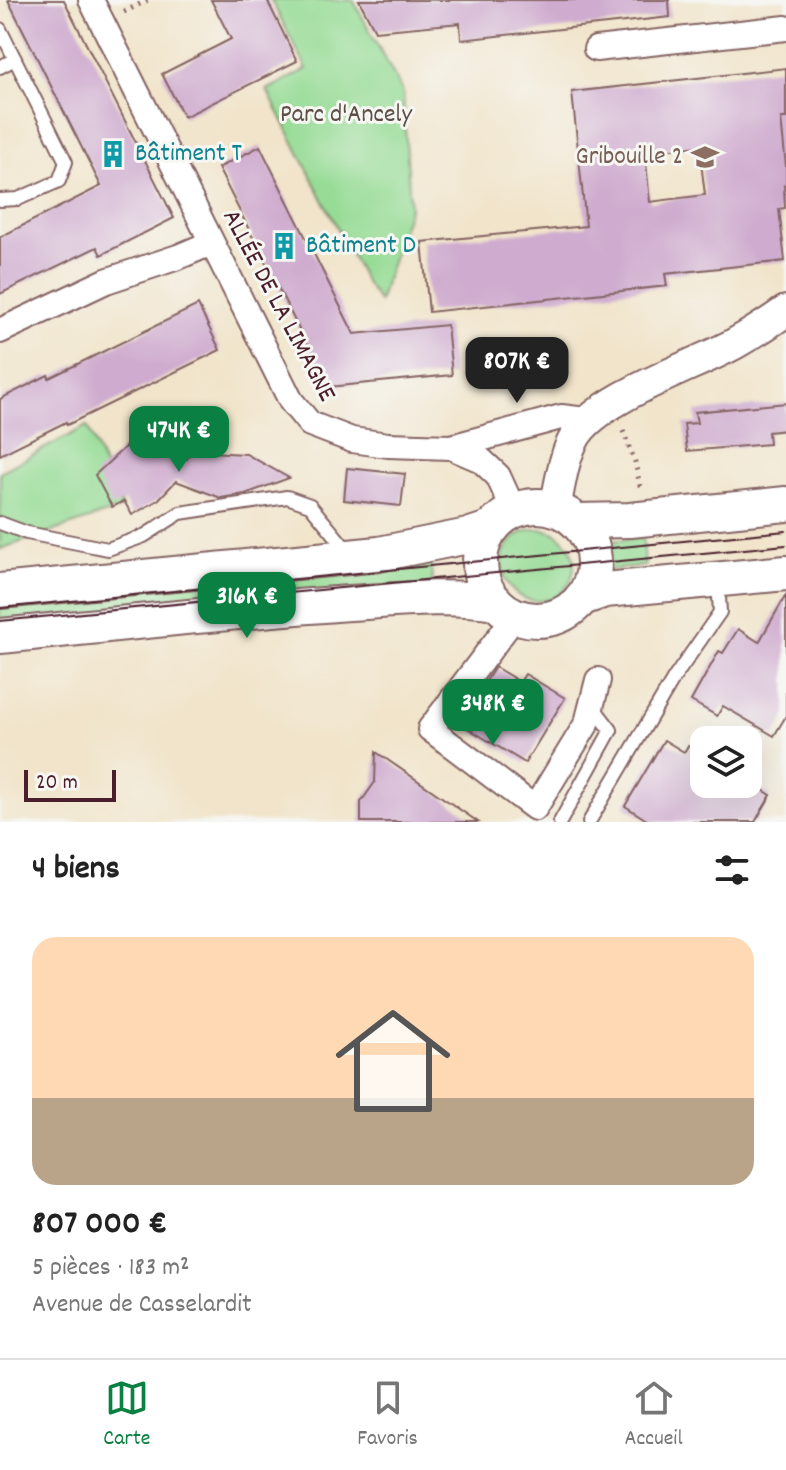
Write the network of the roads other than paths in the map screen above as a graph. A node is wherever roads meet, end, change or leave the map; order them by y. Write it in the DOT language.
graph roads {
  1 [pos="91,0"];
  2 [pos="786,28"];
  3 [pos="0,29"];
  4 [pos="596,49"];
  5 [pos="15,59"];
  6 [pos="0,67"];
  7 [pos="0,200"];
  8 [pos="211,243"];
  9 [pos="786,311"];
  10 [pos="0,331"];
  11 [pos="587,420"];
  12 [pos="451,447"];
  13 [pos="786,504"];
  14 [pos="565,515"];
  15 [pos="503,520"];
  16 [pos="0,523"];
  17 [pos="352,557"];
  18 [pos="108,564"];
  19 [pos="786,573"];
  20 [pos="717,579"];
  21 [pos="0,591"];
  22 [pos="582,598"];
  23 [pos="506,608"];
  24 [pos="0,636"];
  25 [pos="598,680"];
  26 [pos="591,704"];
  27 [pos="560,822"];
  28 [pos="589,822"];
  1 -- 8 [label="street, ALLÉE DE LA LIMAGNE"];
  2 -- 4 [label="street"];
  3 -- 5 [label="lane"];
  5 -- 6 [label="lane"];
  5 -- 7 [label="lane"];
  8 -- 10 [label="street"];
  8 -- 12 [label="street, ALLÉE DE LA LIMAGNE"];
  9 -- 11 [label="street"];
  11 -- 12 [label="street"];
  11 -- 14 [label="street"];
  12 -- 15 [label="street, ALLÉE DE LA LIMAGNE"];
  13 -- 14 [label="main road"];
  14 -- 15 [label="main road"];
  14 -- 22 [label="main road"];
  15 -- 17 [label="main road"];
  15 -- 23 [label="main road"];
  16 -- 18 [label="lane"];
  17 -- 18 [label="main road"];
  17 -- 18 [label="lane"];
  18 -- 21 [label="main road"];
  19 -- 20 [label="main road"];
  20 -- 22 [label="main road"];
  20 -- 28 [label="lane"];
  22 -- 23 [label="main road"];
  23 -- 24 [label="main road"];
  23 -- 26 [label="street"];
  25 -- 26 [label="street"];
  26 -- 27 [label="lane"];
}
